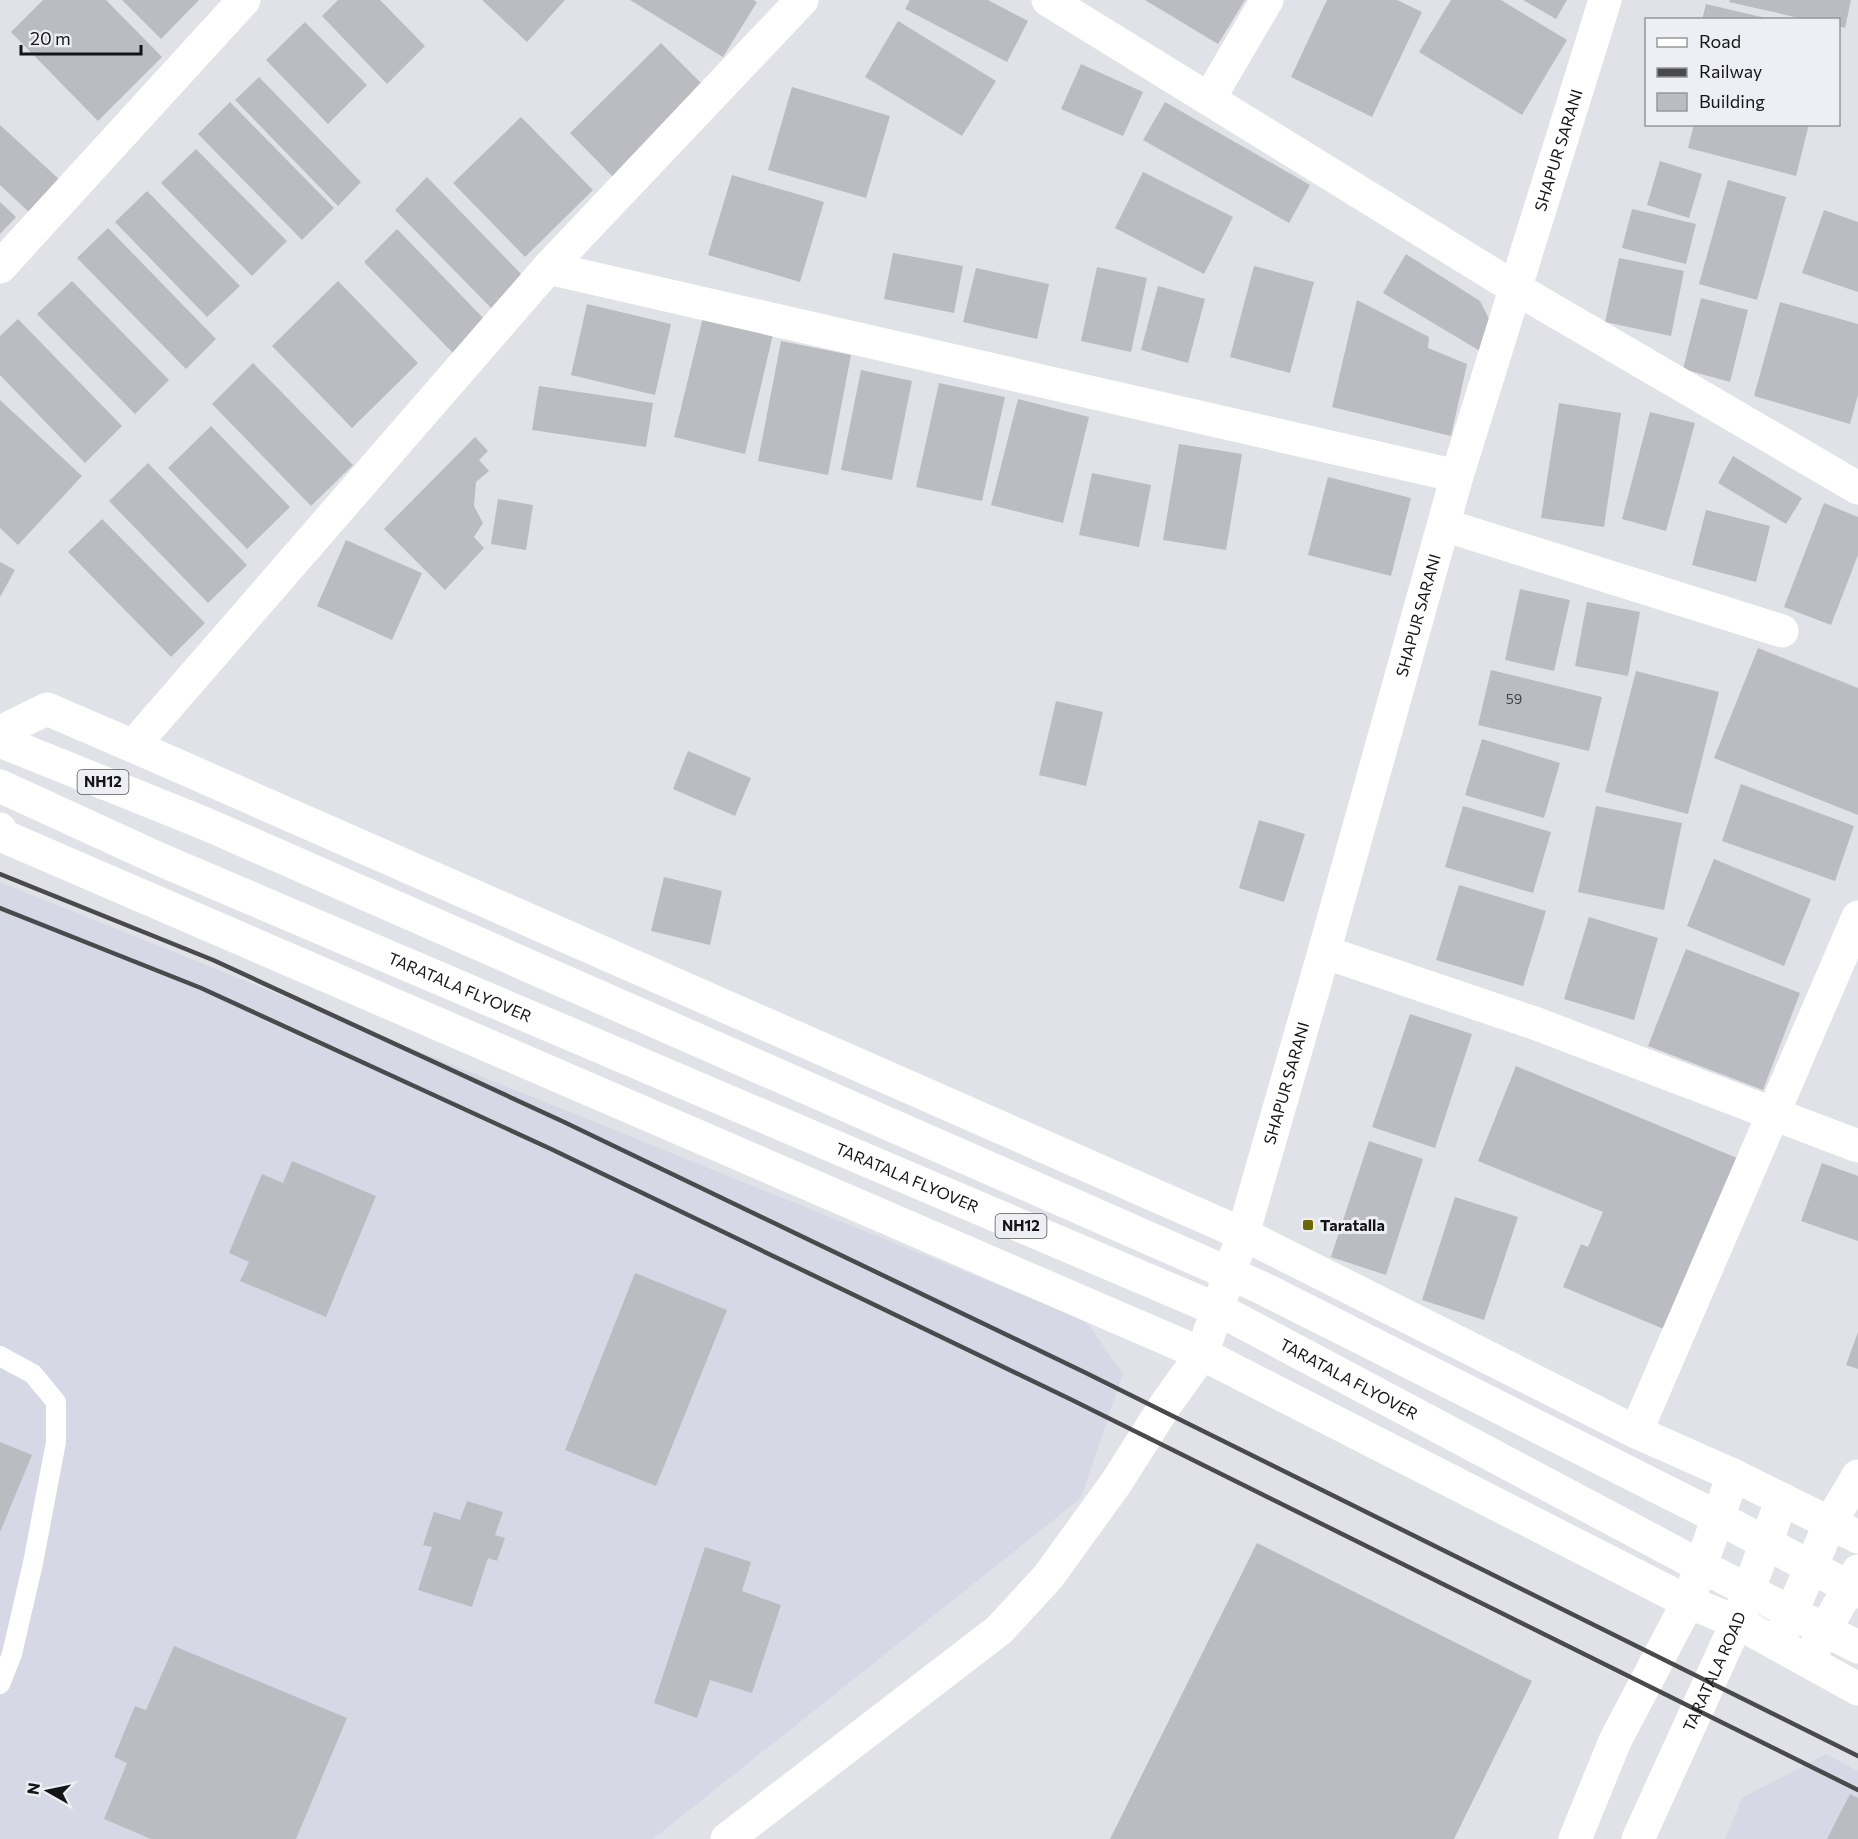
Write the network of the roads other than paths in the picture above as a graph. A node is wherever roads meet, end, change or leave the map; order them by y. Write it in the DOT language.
graph roads {
  1 [pos="243,0"];
  2 [pos="802,0"];
  3 [pos="1048,0"];
  4 [pos="1267,0"];
  5 [pos="1605,0"];
  6 [pos="1209,99"];
  7 [pos="0,267"];
  8 [pos="548,268"];
  9 [pos="1515,288"];
  10 [pos="1457,476"];
  11 [pos="1858,488"];
  12 [pos="1444,525"];
  13 [pos="1782,631"];
  14 [pos="0,732"];
  15 [pos="0,741"];
  16 [pos="133,746"];
  17 [pos="0,786"];
  18 [pos="0,829"];
  19 [pos="1858,916"];
  20 [pos="1324,952"];
  21 [pos="1772,1114"];
  22 [pos="1858,1146"];
  23 [pos="1243,1234"];
  24 [pos="1202,1354"];
  25 [pos="0,1356"];
  26 [pos="1636,1432"];
  27 [pos="1733,1475"];
  28 [pos="1858,1476"];
  29 [pos="1782,1499"];
  30 [pos="1844,1530"];
  31 [pos="1858,1571"];
  32 [pos="1858,1592"];
  33 [pos="1688,1602"];
  34 [pos="1737,1622"];
  35 [pos="1778,1644"];
  36 [pos="1858,1647"];
  37 [pos="1807,1661"];
  38 [pos="0,1684"];
  39 [pos="1858,1689"];
  40 [pos="727,1839"];
  41 [pos="1575,1839"];
  42 [pos="1638,1839"];
  1 -- 7 [label="main road"];
  2 -- 8 [label="main road"];
  3 -- 6 [label="main road"];
  4 -- 6 [label="main road"];
  5 -- 9 [label="main road, SHAPUR SARANI"];
  6 -- 9 [label="main road"];
  8 -- 10 [label="main road"];
  8 -- 16 [label="main road"];
  9 -- 10 [label="main road, SHAPUR SARANI"];
  9 -- 11 [label="main road"];
  10 -- 12 [label="main road, SHAPUR SARANI"];
  12 -- 13 [label="main road"];
  12 -- 20 [label="main road, SHAPUR SARANI"];
  14 -- 16 [label="main road"];
  15 -- 32 [label="main road, NH12"];
  16 -- 23 [label="main road"];
  17 -- 36 [label="main road, TARATALA FLYOVER / NH12"];
  18 -- 24 [label="main road"];
  19 -- 21 [label="main road"];
  20 -- 21 [label="main road"];
  20 -- 23 [label="main road, SHAPUR SARANI"];
  21 -- 22 [label="main road"];
  21 -- 26 [label="main road"];
  23 -- 24 [label="main road, SHAPUR SARANI"];
  23 -- 26 [label="main road"];
  24 -- 33 [label="main road"];
  24 -- 40 [label="main road, SHAPUR SARANI"];
  25 -- 38 [label="lane"];
  26 -- 27 [label="main road"];
  27 -- 29 [label="main road"];
  27 -- 33 [label="main road"];
  28 -- 30 [label="main road"];
  29 -- 30 [label="main road"];
  29 -- 34 [label="main road, TARATALA ROAD"];
  30 -- 35 [label="main road"];
  31 -- 37 [label="main road"];
  33 -- 34 [label="main road"];
  33 -- 41 [label="main road"];
  34 -- 35 [label="main road"];
  34 -- 42 [label="main road, TARATALA ROAD"];
  35 -- 37 [label="main road"];
  37 -- 39 [label="main road"];
}
